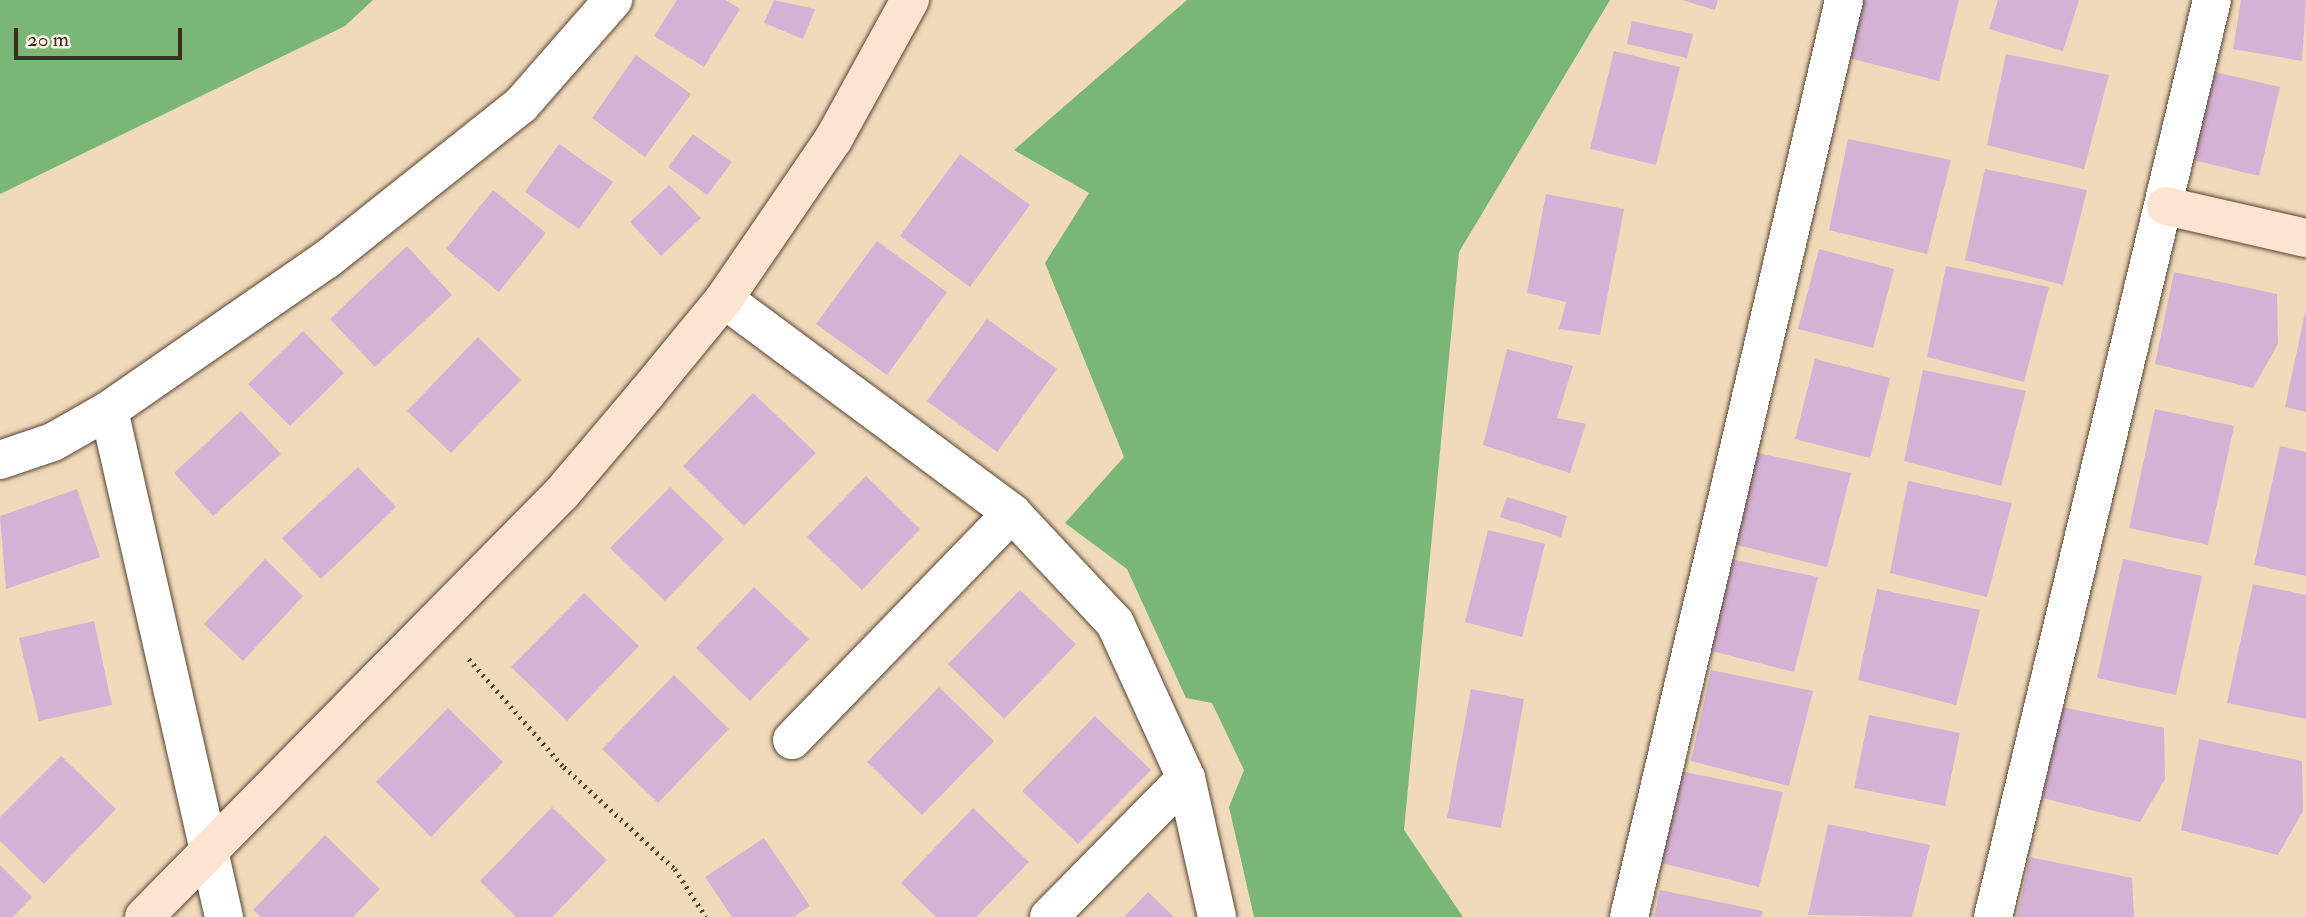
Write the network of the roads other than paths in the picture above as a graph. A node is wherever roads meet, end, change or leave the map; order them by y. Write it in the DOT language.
graph roads {
  1 [pos="613,0"];
  2 [pos="910,0"];
  3 [pos="1844,0"];
  4 [pos="2212,0"];
  5 [pos="2166,206"];
  6 [pos="2306,239"];
  7 [pos="724,299"];
  8 [pos="109,410"];
  9 [pos="0,460"];
  10 [pos="1012,513"];
  11 [pos="792,740"];
  12 [pos="1186,778"];
  13 [pos="211,850"];
  14 [pos="145,917"];
  15 [pos="224,917"];
  16 [pos="1049,917"];
  17 [pos="1217,917"];
  18 [pos="1629,917"];
  19 [pos="1993,917"];
  1 -- 8 [label="street"];
  2 -- 7 [label="street"];
  3 -- 18 [label="street"];
  4 -- 5 [label="street"];
  5 -- 6 [label="street"];
  5 -- 19 [label="street"];
  7 -- 10 [label="street"];
  7 -- 13 [label="street"];
  8 -- 9 [label="street"];
  8 -- 13 [label="street"];
  10 -- 11 [label="street"];
  10 -- 12 [label="street"];
  12 -- 16 [label="street"];
  12 -- 17 [label="street"];
  13 -- 14 [label="street"];
  13 -- 15 [label="street"];
}
